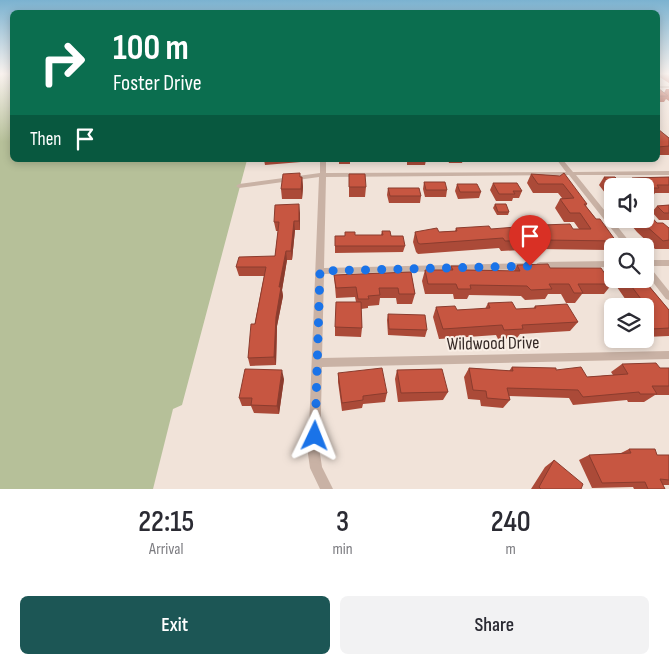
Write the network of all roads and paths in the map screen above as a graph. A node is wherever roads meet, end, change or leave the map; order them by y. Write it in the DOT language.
graph roads {
  1 [pos="322,162"];
  2 [pos="562,162"];
  3 [pos="571,173"];
  4 [pos="669,173"];
  5 [pos="322,175"];
  6 [pos="239,186"];
  7 [pos="623,238"];
  8 [pos="669,263"];
  9 [pos="604,264"];
  10 [pos="654,264"];
  11 [pos="320,271"];
  12 [pos="654,277"];
  13 [pos="669,296"];
  14 [pos="669,355"];
  15 [pos="317,363"];
  16 [pos="327,489"];
  1 -- 5 [label="street"];
  2 -- 3 [label="street"];
  3 -- 4 [label="street"];
  3 -- 5 [label="street"];
  3 -- 7 [label="street"];
  5 -- 6 [label="street"];
  5 -- 11 [label="street"];
  8 -- 10 [label="street"];
  9 -- 11 [label="street"];
  11 -- 15 [label="street"];
  12 -- 13 [label="street"];
  14 -- 15 [label="street, Wildwood Drive"];
  15 -- 16 [label="street"];
}
